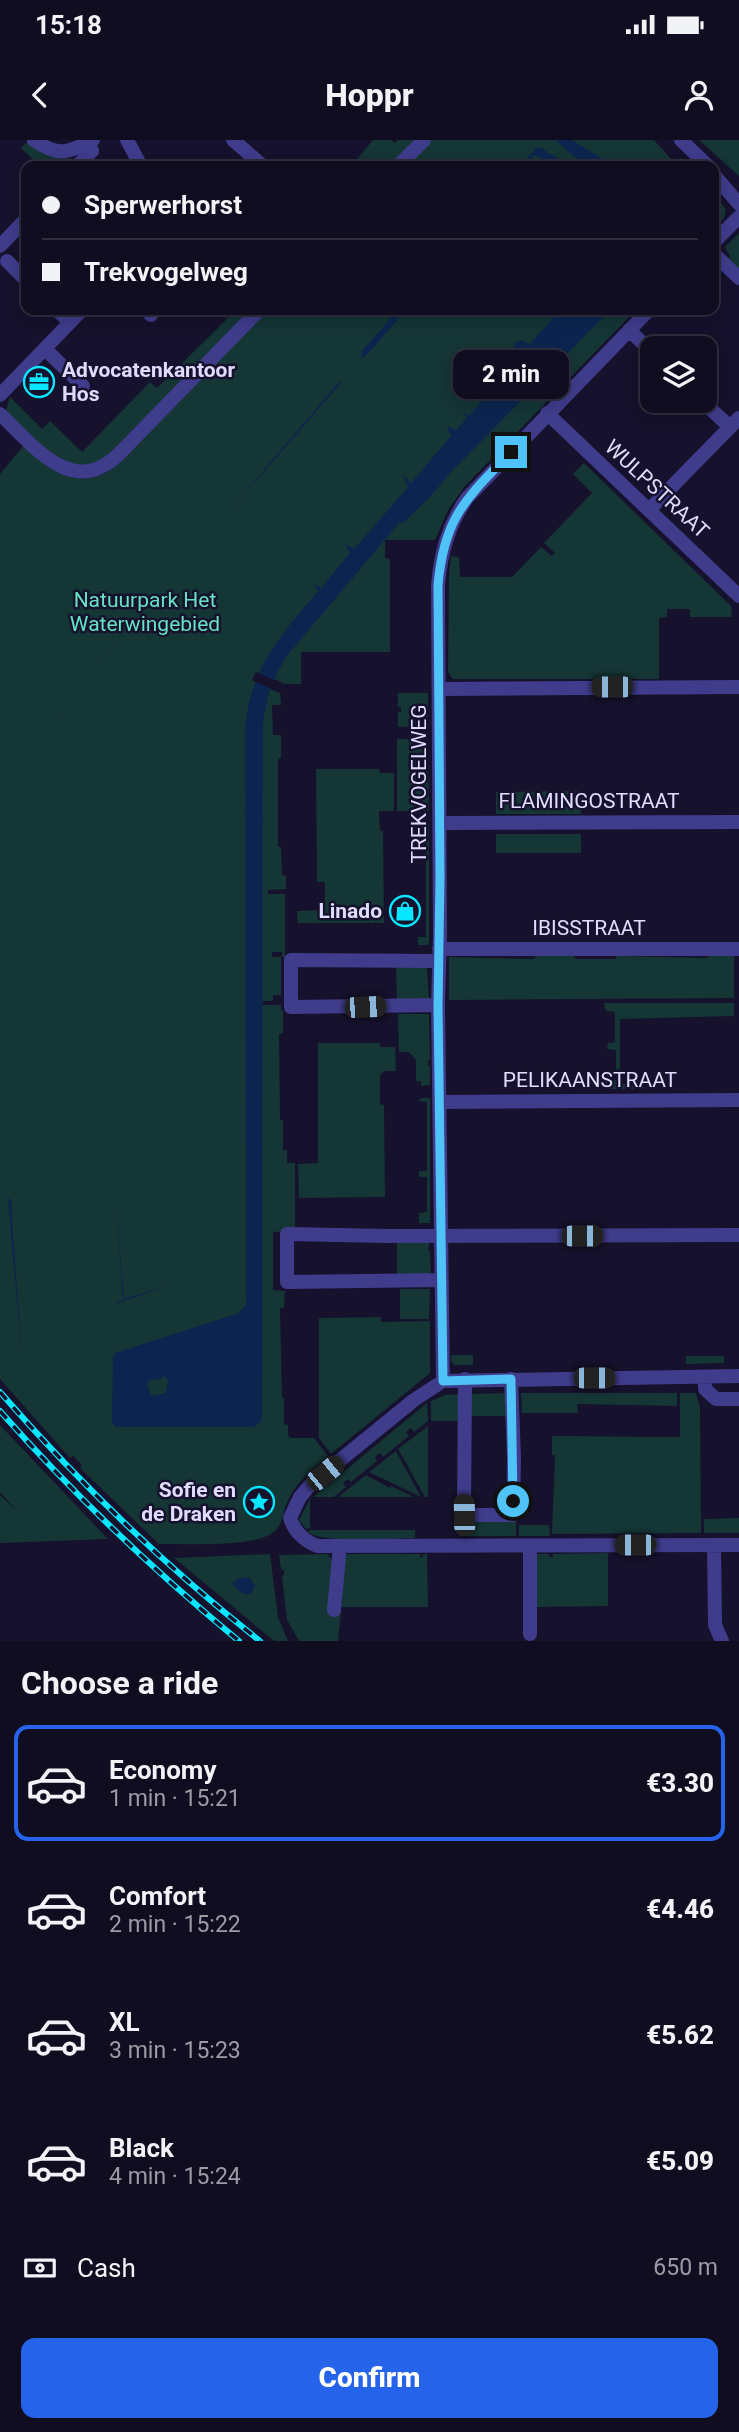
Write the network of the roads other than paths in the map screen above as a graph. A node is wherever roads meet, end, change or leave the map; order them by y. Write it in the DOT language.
graph roads {
  1 [pos="34,140"];
  2 [pos="127,140"];
  3 [pos="233,140"];
  4 [pos="424,140"];
  5 [pos="681,140"];
  6 [pos="90,141"];
  7 [pos="82,161"];
  8 [pos="138,161"];
  9 [pos="258,161"];
  10 [pos="403,161"];
  11 [pos="703,161"];
  12 [pos="719,175"];
  13 [pos="719,179"];
  14 [pos="739,190"];
  15 [pos="739,204"];
  16 [pos="739,216"];
  17 [pos="21,224"];
  18 [pos="719,238"];
  19 [pos="0,246"];
  20 [pos="719,259"];
  21 [pos="6,261"];
  22 [pos="21,275"];
  23 [pos="739,278"];
  24 [pos="62,315"];
  25 [pos="77,315"];
  26 [pos="254,315"];
  27 [pos="644,315"];
  28 [pos="70,322"];
  29 [pos="629,330"];
  30 [pos="640,341"];
  31 [pos="45,349"];
  32 [pos="83,386"];
  33 [pos="0,395"];
  34 [pos="717,411"];
  35 [pos="547,413"];
  36 [pos="0,414"];
  37 [pos="734,423"];
  38 [pos="649,510"];
  39 [pos="739,596"];
  40 [pos="739,687"];
  41 [pos="439,689"];
  42 [pos="739,822"];
  43 [pos="440,823"];
  44 [pos="739,949"];
  45 [pos="439,955"];
  46 [pos="438,1006"];
  47 [pos="739,1100"];
  48 [pos="441,1102"];
  49 [pos="739,1235"];
  50 [pos="441,1236"];
  51 [pos="441,1280"];
  52 [pos="739,1376"];
  53 [pos="705,1378"];
  54 [pos="465,1379"];
  55 [pos="511,1379"];
  56 [pos="443,1381"];
  57 [pos="739,1399"];
  58 [pos="714,1545"];
  59 [pos="739,1545"];
  60 [pos="340,1546"];
  61 [pos="530,1546"];
  62 [pos="334,1610"];
  63 [pos="530,1634"];
  64 [pos="722,1641"];
  1 -- 6 [label="street"];
  2 -- 8 [label="street"];
  3 -- 9 [label="street"];
  4 -- 10 [label="street"];
  5 -- 11 [label="street"];
  6 -- 7 [label="street"];
  12 -- 14 [label="street"];
  13 -- 15 [label="street"];
  16 -- 18 [label="street"];
  17 -- 19 [label="street"];
  20 -- 23 [label="street"];
  21 -- 22 [label="street"];
  24 -- 28 [label="street"];
  25 -- 28 [label="street"];
  26 -- 36 [label="street"];
  27 -- 29 [label="street, TREKVOGELWEG"];
  28 -- 31 [label="street"];
  29 -- 30 [label="street"];
  29 -- 35 [label="street, TREKVOGELWEG"];
  31 -- 32 [label="street"];
  31 -- 33 [label="street"];
  34 -- 37 [label="street"];
  35 -- 38 [label="street, WULPSTRAAT"];
  35 -- 41 [label="street, TREKVOGELWEG"];
  37 -- 38 [label="street"];
  38 -- 39 [label="street, WULPSTRAAT"];
  40 -- 41 [label="street"];
  41 -- 43 [label="street, TREKVOGELWEG"];
  42 -- 43 [label="street, FLAMINGOSTRAAT"];
  43 -- 45 [label="street, TREKVOGELWEG"];
  44 -- 45 [label="street, IBISSTRAAT"];
  45 -- 46 [label="street, TREKVOGELWEG"];
  45 -- 46 [label="street, IBISSTRAAT"];
  46 -- 48 [label="street, TREKVOGELWEG"];
  47 -- 48 [label="street, PELIKAANSTRAAT"];
  48 -- 50 [label="street, TREKVOGELWEG"];
  49 -- 50 [label="street"];
  50 -- 51 [label="street, TREKVOGELWEG"];
  50 -- 51 [label="street"];
  51 -- 56 [label="street, TREKVOGELWEG"];
  52 -- 53 [label="street"];
  53 -- 55 [label="street"];
  53 -- 57 [label="street"];
  54 -- 55 [label="street"];
  54 -- 55 [label="street"];
  54 -- 56 [label="street"];
  56 -- 60 [label="street"];
  58 -- 59 [label="street"];
  58 -- 61 [label="street"];
  58 -- 64 [label="street"];
  60 -- 61 [label="street"];
  60 -- 62 [label="street"];
  61 -- 63 [label="street"];
}
